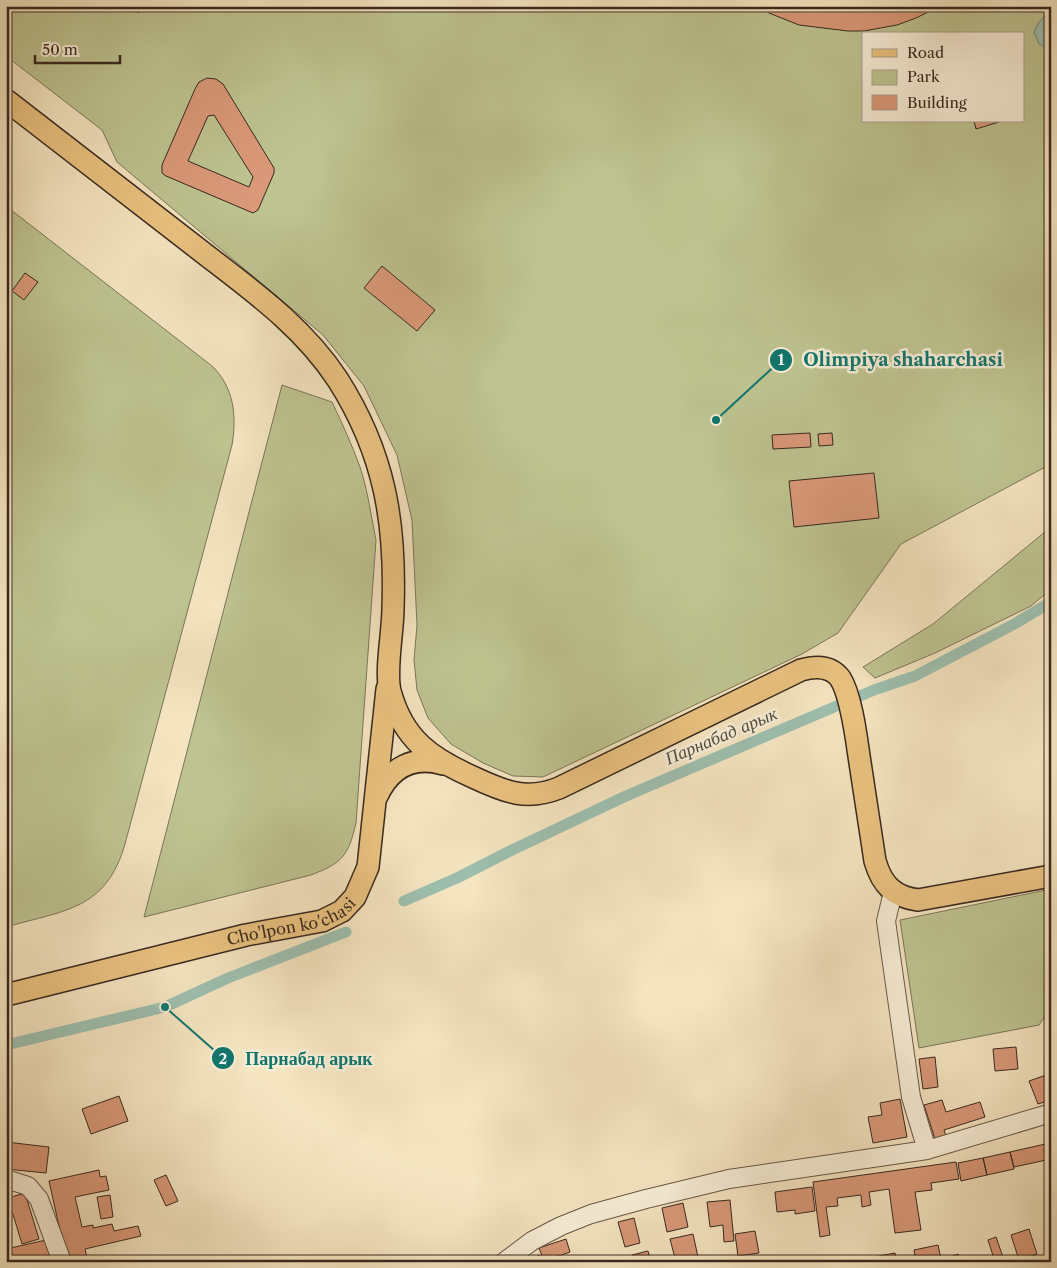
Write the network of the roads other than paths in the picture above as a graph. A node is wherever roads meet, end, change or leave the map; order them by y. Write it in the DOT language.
graph roads {
  1 [pos="6,100"];
  2 [pos="388,677"];
  3 [pos="448,766"];
  4 [pos="376,801"];
  5 [pos="1051,876"];
  6 [pos="892,892"];
  7 [pos="6,994"];
  8 [pos="1051,1113"];
  9 [pos="927,1150"];
  10 [pos="6,1179"];
  11 [pos="62,1262"];
  12 [pos="504,1262"];
  1 -- 2 [label="main road, Cho'lpon ko'chasi"];
  2 -- 3 [label="main road"];
  2 -- 4 [label="main road, Cho'lpon ko'chasi"];
  3 -- 4 [label="main road"];
  3 -- 6 [label="main road"];
  4 -- 7 [label="main road, Cho'lpon ko'chasi"];
  5 -- 6 [label="main road"];
  6 -- 9 [label="street"];
  8 -- 9 [label="street"];
  9 -- 12 [label="street"];
  10 -- 11 [label="street"];
}
